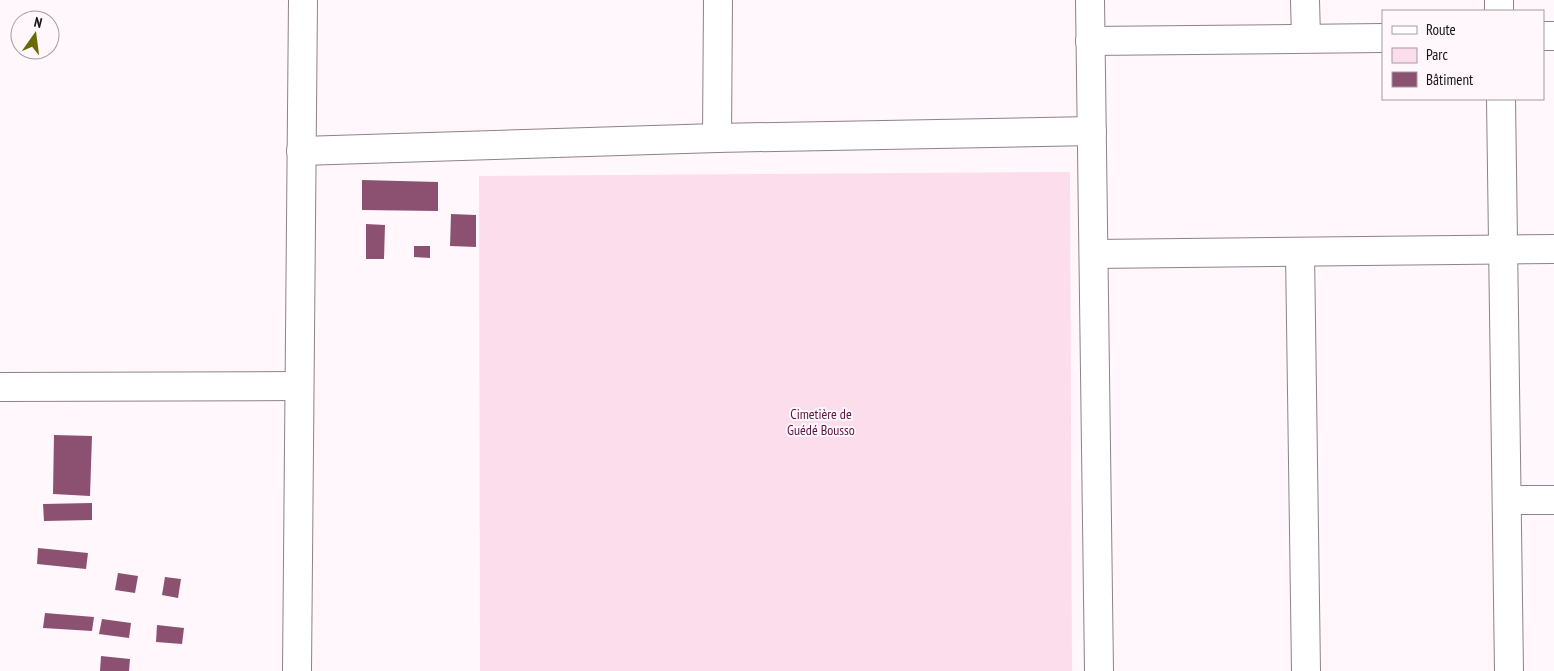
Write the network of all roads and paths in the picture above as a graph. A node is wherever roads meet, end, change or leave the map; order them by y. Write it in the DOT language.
graph roads {
  1 [pos="303,0"];
  2 [pos="718,0"];
  3 [pos="1090,0"];
  4 [pos="1305,0"];
  5 [pos="1306,38"];
  6 [pos="1382,38"];
  7 [pos="1090,41"];
  8 [pos="1500,100"];
  9 [pos="1092,131"];
  10 [pos="717,138"];
  11 [pos="302,151"];
  12 [pos="1554,249"];
  13 [pos="1503,250"];
  14 [pos="1300,252"];
  15 [pos="1094,254"];
  16 [pos="299,386"];
  17 [pos="0,387"];
  18 [pos="1507,500"];
  19 [pos="1554,500"];
  20 [pos="297,671"];
  21 [pos="1099,671"];
  22 [pos="1306,671"];
  23 [pos="1509,671"];
  1 -- 11 [label="street"];
  2 -- 10 [label="street"];
  3 -- 7 [label="street"];
  4 -- 5 [label="street"];
  5 -- 6 [label="street"];
  5 -- 7 [label="street"];
  7 -- 9 [label="street"];
  8 -- 13 [label="street"];
  9 -- 10 [label="street"];
  9 -- 15 [label="street"];
  10 -- 11 [label="street"];
  11 -- 16 [label="street"];
  12 -- 13 [label="street"];
  13 -- 14 [label="street"];
  13 -- 18 [label="street"];
  14 -- 15 [label="street"];
  14 -- 22 [label="street"];
  15 -- 21 [label="street"];
  16 -- 17 [label="street"];
  16 -- 20 [label="street"];
  18 -- 19 [label="street"];
  18 -- 23 [label="street"];
}
